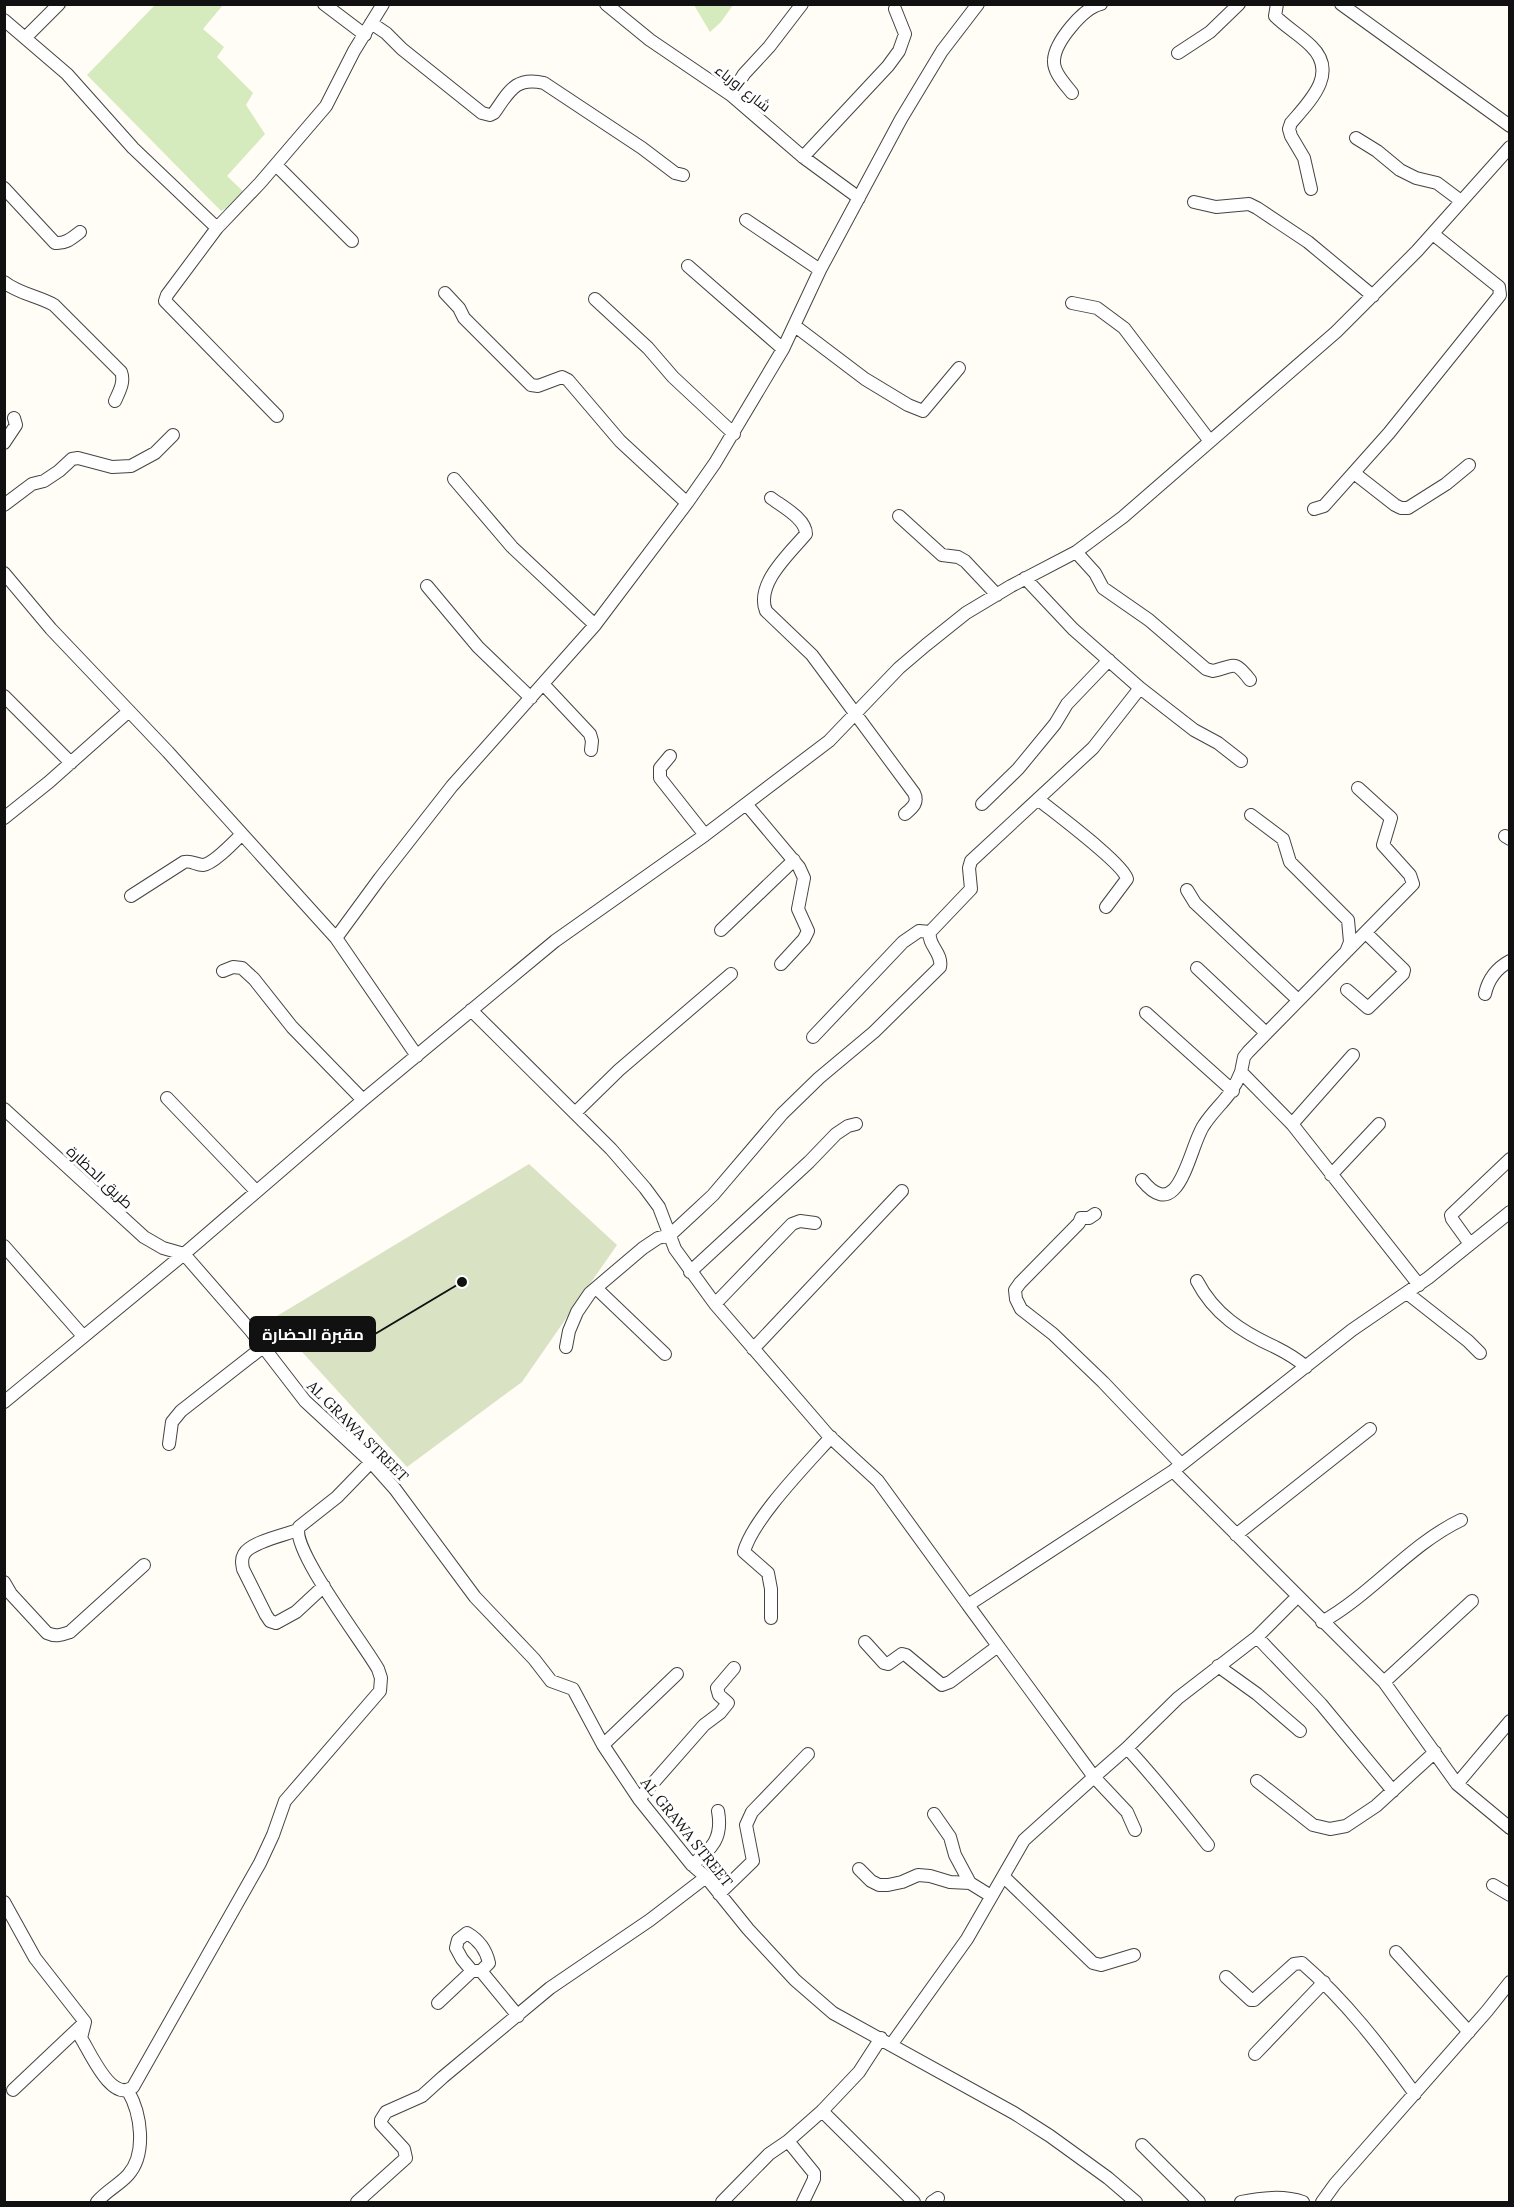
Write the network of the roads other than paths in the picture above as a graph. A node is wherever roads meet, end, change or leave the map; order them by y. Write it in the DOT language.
graph roads {
  1 [pos="59,4"];
  2 [pos="324,4"];
  3 [pos="383,4"];
  4 [pos="606,4"];
  5 [pos="802,4"];
  6 [pos="978,4"];
  7 [pos="1101,4"];
  8 [pos="1239,4"];
  9 [pos="1277,4"];
  10 [pos="1341,4"];
  11 [pos="895,9"];
  12 [pos="4,20"];
  13 [pos="371,24"];
  14 [pos="364,35"];
  15 [pos="25,38"];
  16 [pos="1178,53"];
  17 [pos="1072,93"];
  18 [pos="731,95"];
  19 [pos="1509,126"];
  20 [pos="1356,138"];
  21 [pos="1508,150"];
  22 [pos="803,157"];
  23 [pos="276,165"];
  24 [pos="683,175"];
  25 [pos="4,188"];
  26 [pos="1311,189"];
  27 [pos="859,198"];
  28 [pos="1461,201"];
  29 [pos="1194,202"];
  30 [pos="746,220"];
  31 [pos="217,228"];
  32 [pos="80,232"];
  33 [pos="1433,234"];
  34 [pos="352,241"];
  35 [pos="688,266"];
  36 [pos="820,270"];
  37 [pos="4,282"];
  38 [pos="445,292"];
  39 [pos="1373,296"];
  40 [pos="595,299"];
  41 [pos="1505,299"];
  42 [pos="1072,303"];
  43 [pos="795,326"];
  44 [pos="783,349"];
  45 [pos="959,368"];
  46 [pos="115,401"];
  47 [pos="277,416"];
  48 [pos="14,418"];
  49 [pos="734,434"];
  50 [pos="173,435"];
  51 [pos="1209,440"];
  52 [pos="4,443"];
  53 [pos="1469,465"];
  54 [pos="1354,473"];
  55 [pos="454,479"];
  56 [pos="771,498"];
  57 [pos="6,501"];
  58 [pos="687,503"];
  59 [pos="1314,509"];
  60 [pos="899,516"];
  61 [pos="1076,552"];
  62 [pos="4,573"];
  63 [pos="1025,578"];
  64 [pos="427,586"];
  65 [pos="997,595"];
  66 [pos="595,625"];
  67 [pos="1109,660"];
  68 [pos="1250,680"];
  69 [pos="543,685"];
  70 [pos="1140,688"];
  71 [pos="4,696"];
  72 [pos="531,698"];
  73 [pos="129,711"];
  74 [pos="856,714"];
  75 [pos="591,750"];
  76 [pos="670,756"];
  77 [pos="1241,761"];
  78 [pos="71,763"];
  79 [pos="1358,788"];
  80 [pos="1039,800"];
  81 [pos="982,804"];
  82 [pos="747,805"];
  83 [pos="905,814"];
  84 [pos="1251,815"];
  85 [pos="4,818"];
  86 [pos="241,835"];
  87 [pos="705,835"];
  88 [pos="794,860"];
  89 [pos="1187,890"];
  90 [pos="130,896"];
  91 [pos="1107,907"];
  92 [pos="721,930"];
  93 [pos="930,932"];
  94 [pos="1366,933"];
  95 [pos="336,938"];
  96 [pos="1346,952"];
  97 [pos="1509,961"];
  98 [pos="781,964"];
  99 [pos="1197,968"];
  100 [pos="223,970"];
  101 [pos="731,974"];
  102 [pos="1347,990"];
  103 [pos="1485,994"];
  104 [pos="1297,999"];
  105 [pos="471,1010"];
  106 [pos="1146,1013"];
  107 [pos="1266,1033"];
  108 [pos="813,1037"];
  109 [pos="1353,1055"];
  110 [pos="417,1056"];
  111 [pos="1241,1072"];
  112 [pos="1233,1091"];
  113 [pos="167,1098"];
  114 [pos="363,1100"];
  115 [pos="4,1109"];
  116 [pos="575,1113"];
  117 [pos="856,1124"];
  118 [pos="1292,1124"];
  119 [pos="1379,1124"];
  120 [pos="1509,1160"];
  121 [pos="1331,1175"];
  122 [pos="1142,1180"];
  123 [pos="256,1191"];
  124 [pos="902,1191"];
  125 [pos="1509,1212"];
  126 [pos="1095,1214"];
  127 [pos="815,1223"];
  128 [pos="670,1235"];
  129 [pos="1470,1244"];
  130 [pos="4,1246"];
  131 [pos="184,1254"];
  132 [pos="690,1272"];
  133 [pos="1197,1281"];
  134 [pos="1419,1285"];
  135 [pos="596,1288"];
  136 [pos="1407,1293"];
  137 [pos="715,1304"];
  138 [pos="83,1336"];
  139 [pos="263,1347"];
  140 [pos="566,1347"];
  141 [pos="753,1349"];
  142 [pos="1480,1353"];
  143 [pos="665,1354"];
  144 [pos="1306,1367"];
  145 [pos="4,1402"];
  146 [pos="1370,1429"];
  147 [pos="831,1437"];
  148 [pos="169,1444"];
  149 [pos="371,1462"];
  150 [pos="1177,1467"];
  151 [pos="1461,1520"];
  152 [pos="298,1530"];
  153 [pos="1236,1535"];
  154 [pos="144,1565"];
  155 [pos="4,1582"];
  156 [pos="324,1586"];
  157 [pos="1297,1597"];
  158 [pos="1472,1601"];
  159 [pos="968,1605"];
  160 [pos="771,1618"];
  161 [pos="1322,1622"];
  162 [pos="1257,1636"];
  163 [pos="866,1642"];
  164 [pos="998,1646"];
  165 [pos="1218,1666"];
  166 [pos="734,1668"];
  167 [pos="678,1674"];
  168 [pos="1384,1682"];
  169 [pos="1509,1721"];
  170 [pos="1300,1731"];
  171 [pos="603,1745"];
  172 [pos="1127,1748"];
  173 [pos="1435,1752"];
  174 [pos="808,1754"];
  175 [pos="1094,1777"];
  176 [pos="1257,1781"];
  177 [pos="1457,1784"];
  178 [pos="1393,1791"];
  179 [pos="639,1799"];
  180 [pos="718,1811"];
  181 [pos="931,1817"];
  182 [pos="1509,1828"];
  183 [pos="1135,1830"];
  184 [pos="1208,1845"];
  185 [pos="692,1865"];
  186 [pos="859,1869"];
  187 [pos="706,1877"];
  188 [pos="1004,1877"];
  189 [pos="970,1883"];
  190 [pos="1493,1885"];
  191 [pos="719,1894"];
  192 [pos="1509,1895"];
  193 [pos="991,1896"];
  194 [pos="4,1902"];
  195 [pos="1396,1952"];
  196 [pos="1134,1954"];
  197 [pos="1226,1977"];
  198 [pos="1324,1982"];
  199 [pos="1509,1982"];
  200 [pos="438,2003"];
  201 [pos="518,2016"];
  202 [pos="85,2022"];
  203 [pos="1469,2032"];
  204 [pos="886,2042"];
  205 [pos="1255,2054"];
  206 [pos="13,2090"];
  207 [pos="128,2091"];
  208 [pos="1415,2094"];
  209 [pos="822,2110"];
  210 [pos="788,2141"];
  211 [pos="1142,2145"];
  212 [pos="97,2202"];
  213 [pos="357,2202"];
  214 [pos="723,2202"];
  215 [pos="802,2202"];
  216 [pos="914,2202"];
  217 [pos="1136,2202"];
  218 [pos="1200,2202"];
  219 [pos="1241,2202"];
  220 [pos="1303,2202"];
  221 [pos="1322,2202"];
  1 -- 15 [label="street"];
  2 -- 14 [label="street"];
  3 -- 13 [label="street"];
  4 -- 18 [label="street, شارع اورباء"];
  5 -- 18 [label="street"];
  6 -- 27 [label="street"];
  7 -- 17 [label="street"];
  8 -- 16 [label="street"];
  9 -- 26 [label="street"];
  10 -- 19 [label="street"];
  11 -- 22 [label="street"];
  12 -- 15 [label="street"];
  13 -- 14 [label="street"];
  13 -- 24 [label="street"];
  14 -- 23 [label="street"];
  15 -- 31 [label="street"];
  18 -- 22 [label="street, شارع اورباء"];
  20 -- 28 [label="street"];
  21 -- 28 [label="street"];
  22 -- 27 [label="street, شارع اورباء"];
  23 -- 31 [label="street"];
  23 -- 34 [label="street"];
  25 -- 32 [label="street"];
  27 -- 36 [label="street"];
  28 -- 33 [label="street"];
  29 -- 39 [label="street"];
  30 -- 36 [label="street"];
  31 -- 47 [label="street"];
  33 -- 39 [label="street"];
  33 -- 41 [label="street"];
  35 -- 44 [label="street"];
  36 -- 43 [label="street"];
  37 -- 46 [label="street"];
  38 -- 58 [label="street"];
  39 -- 51 [label="street"];
  40 -- 49 [label="street"];
  41 -- 54 [label="street"];
  42 -- 51 [label="street"];
  43 -- 44 [label="street"];
  43 -- 45 [label="street"];
  44 -- 49 [label="street"];
  48 -- 52 [label="street"];
  49 -- 58 [label="street"];
  50 -- 57 [label="street"];
  51 -- 61 [label="street"];
  53 -- 54 [label="street"];
  54 -- 59 [label="street"];
  55 -- 66 [label="street"];
  56 -- 74 [label="street"];
  58 -- 66 [label="street"];
  60 -- 65 [label="street"];
  61 -- 63 [label="street"];
  61 -- 68 [label="street"];
  62 -- 73 [label="street"];
  63 -- 65 [label="street"];
  63 -- 67 [label="street"];
  64 -- 72 [label="street"];
  65 -- 74 [label="street"];
  66 -- 69 [label="street"];
  67 -- 70 [label="street"];
  67 -- 81 [label="street"];
  69 -- 72 [label="street"];
  69 -- 75 [label="street"];
  70 -- 77 [label="street"];
  70 -- 80 [label="street"];
  71 -- 78 [label="street"];
  72 -- 95 [label="street"];
  73 -- 78 [label="street"];
  73 -- 86 [label="street"];
  74 -- 82 [label="street"];
  74 -- 83 [label="street"];
  76 -- 87 [label="street"];
  78 -- 85 [label="street"];
  79 -- 94 [label="street"];
  80 -- 91 [label="street"];
  80 -- 93 [label="street"];
  82 -- 87 [label="street"];
  82 -- 88 [label="street"];
  84 -- 96 [label="street"];
  86 -- 90 [label="street"];
  86 -- 95 [label="street"];
  87 -- 105 [label="street"];
  88 -- 92 [label="street"];
  88 -- 98 [label="street"];
  89 -- 104 [label="street"];
  93 -- 108 [label="street"];
  93 -- 128 [label="street"];
  94 -- 96 [label="street"];
  94 -- 102 [label="street"];
  95 -- 110 [label="street"];
  96 -- 104 [label="street"];
  97 -- 103 [label="street"];
  99 -- 107 [label="street"];
  100 -- 114 [label="street"];
  101 -- 116 [label="street"];
  104 -- 107 [label="street"];
  105 -- 110 [label="street"];
  105 -- 116 [label="street"];
  106 -- 112 [label="street"];
  107 -- 111 [label="street"];
  109 -- 118 [label="street"];
  110 -- 114 [label="street"];
  111 -- 112 [label="street"];
  111 -- 118 [label="street"];
  112 -- 122 [label="street"];
  113 -- 123 [label="street"];
  114 -- 123 [label="street"];
  115 -- 131 [label="street, طريق الحظارة"];
  116 -- 128 [label="street"];
  117 -- 132 [label="street"];
  118 -- 121 [label="street"];
  119 -- 121 [label="street"];
  120 -- 129 [label="street"];
  121 -- 134 [label="street"];
  123 -- 131 [label="street"];
  124 -- 141 [label="street"];
  125 -- 129 [label="street"];
  126 -- 150 [label="street"];
  127 -- 137 [label="street"];
  128 -- 132 [label="street"];
  128 -- 135 [label="street"];
  129 -- 134 [label="street"];
  130 -- 138 [label="street"];
  131 -- 138 [label="street"];
  131 -- 139 [label="street, AL GRAWA STREET"];
  132 -- 137 [label="street"];
  133 -- 144 [label="street"];
  134 -- 136 [label="street"];
  135 -- 140 [label="street"];
  135 -- 143 [label="street"];
  136 -- 142 [label="street"];
  136 -- 144 [label="street"];
  137 -- 141 [label="street"];
  138 -- 145 [label="street"];
  139 -- 148 [label="street"];
  139 -- 149 [label="street, AL GRAWA STREET"];
  141 -- 147 [label="street"];
  144 -- 150 [label="street"];
  146 -- 153 [label="street"];
  147 -- 159 [label="street"];
  147 -- 160 [label="street"];
  149 -- 152 [label="street"];
  149 -- 171 [label="street, AL GRAWA STREET"];
  150 -- 153 [label="street"];
  150 -- 159 [label="street"];
  151 -- 161 [label="street"];
  152 -- 156 [label="street"];
  152 -- 156 [label="street"];
  153 -- 157 [label="street"];
  154 -- 155 [label="street"];
  156 -- 207 [label="street"];
  157 -- 161 [label="street"];
  157 -- 162 [label="street"];
  158 -- 168 [label="street"];
  159 -- 164 [label="street"];
  161 -- 168 [label="street"];
  162 -- 165 [label="street"];
  162 -- 178 [label="street"];
  163 -- 164 [label="street"];
  164 -- 175 [label="street"];
  165 -- 170 [label="street"];
  165 -- 172 [label="street"];
  166 -- 179 [label="street"];
  167 -- 171 [label="street"];
  168 -- 173 [label="street"];
  169 -- 177 [label="street"];
  171 -- 179 [label="street, AL GRAWA STREET"];
  172 -- 175 [label="street"];
  172 -- 184 [label="street"];
  173 -- 177 [label="street"];
  173 -- 178 [label="street"];
  174 -- 191 [label="street"];
  175 -- 183 [label="street"];
  175 -- 188 [label="street"];
  176 -- 178 [label="street"];
  177 -- 182 [label="street"];
  179 -- 185 [label="street, AL GRAWA STREET"];
  180 -- 185 [label="street"];
  181 -- 189 [label="street"];
  185 -- 187 [label="street, AL GRAWA STREET"];
  186 -- 189 [label="street"];
  187 -- 191 [label="street, AL GRAWA STREET"];
  187 -- 201 [label="street"];
  188 -- 193 [label="street"];
  188 -- 196 [label="street"];
  189 -- 193 [label="street"];
  190 -- 192 [label="street"];
  191 -- 204 [label="street, AL GRAWA STREET"];
  193 -- 204 [label="street"];
  194 -- 202 [label="street"];
  195 -- 203 [label="street"];
  197 -- 198 [label="street"];
  198 -- 205 [label="street"];
  198 -- 208 [label="street"];
  199 -- 203 [label="street"];
  200 -- 201 [label="street"];
  201 -- 213 [label="street"];
  202 -- 206 [label="street"];
  202 -- 207 [label="street"];
  203 -- 208 [label="street"];
  204 -- 209 [label="street"];
  204 -- 217 [label="street, AL GRAWA STREET"];
  207 -- 212 [label="street"];
  208 -- 221 [label="street"];
  209 -- 210 [label="street"];
  209 -- 216 [label="street"];
  210 -- 214 [label="street"];
  210 -- 215 [label="street"];
  211 -- 218 [label="street"];
  219 -- 220 [label="street"];
}
